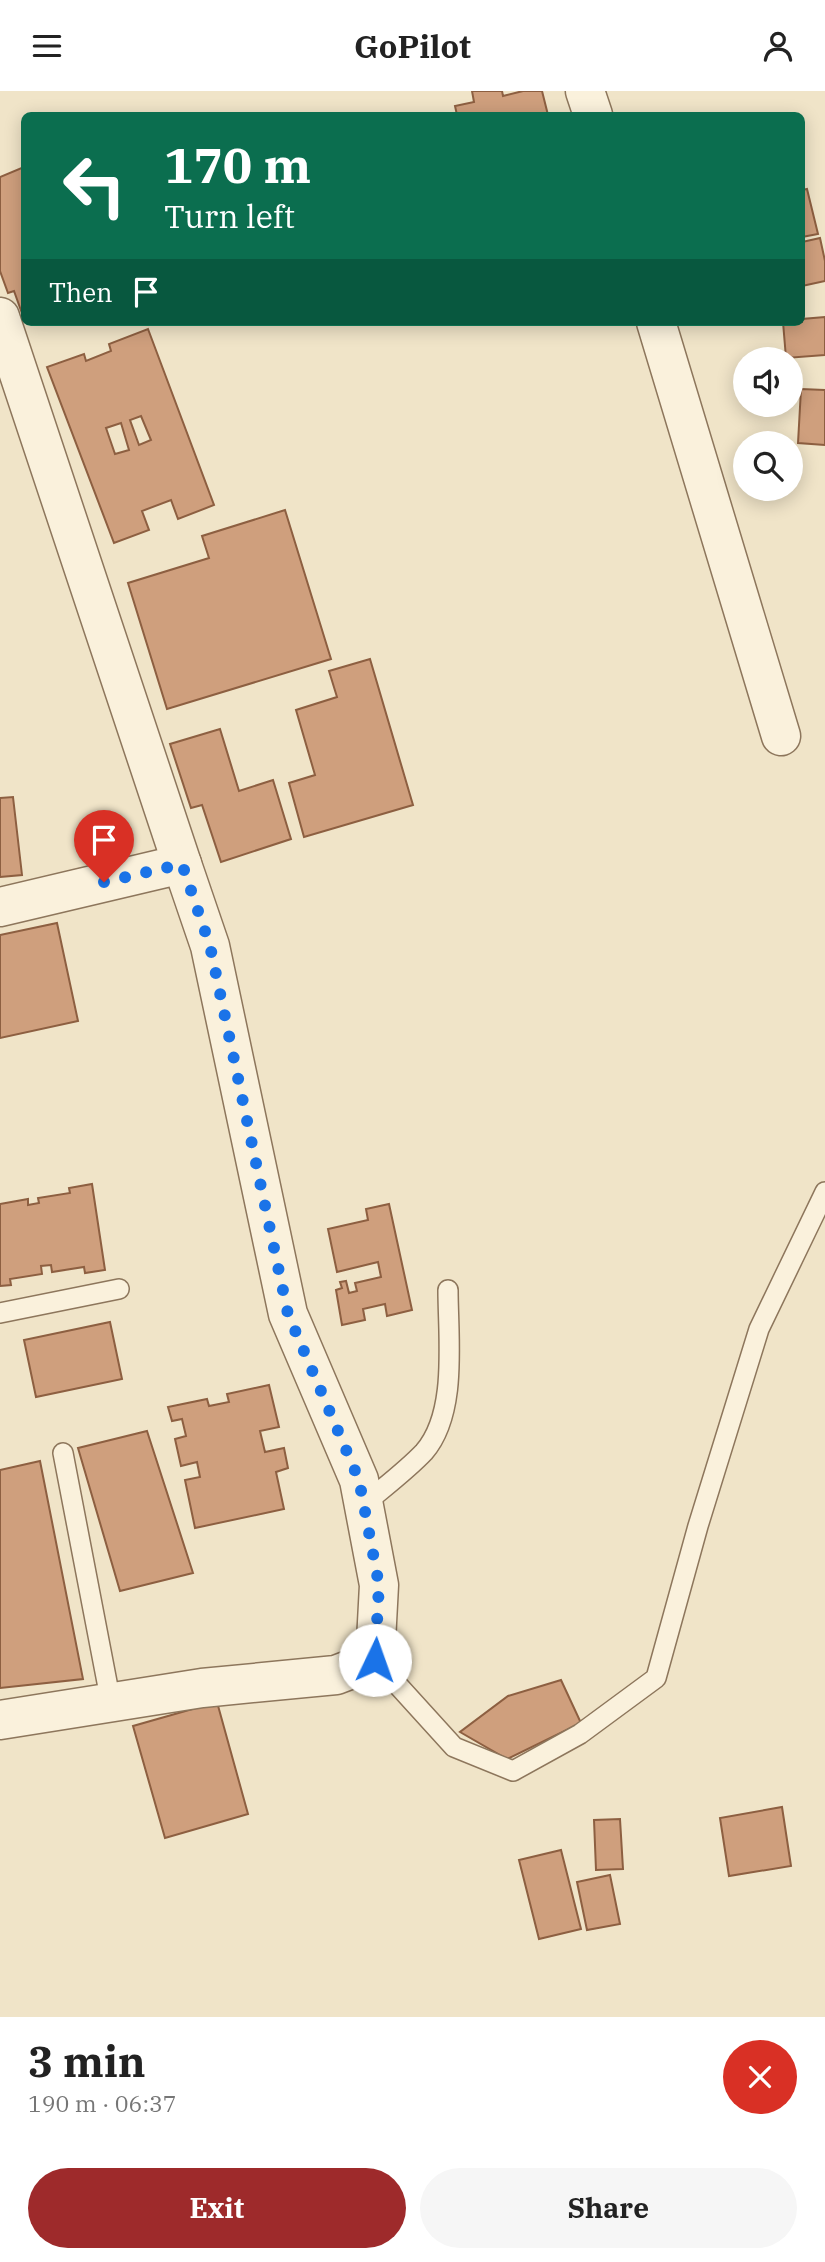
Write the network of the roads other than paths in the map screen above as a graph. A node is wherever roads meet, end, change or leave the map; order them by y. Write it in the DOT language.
graph roads {
  1 [pos="585,91"];
  2 [pos="592,112"];
  3 [pos="0,317"];
  4 [pos="657,326"];
  5 [pos="781,736"];
  6 [pos="182,864"];
  7 [pos="0,907"];
  8 [pos="825,1192"];
  9 [pos="120,1289"];
  10 [pos="448,1290"];
  11 [pos="0,1313"];
  12 [pos="63,1453"];
  13 [pos="363,1505"];
  14 [pos="375,1660"];
  15 [pos="111,1703"];
  16 [pos="0,1720"];
  1 -- 2 [label="street"];
  3 -- 6 [label="street"];
  4 -- 5 [label="street"];
  6 -- 7 [label="street"];
  6 -- 13 [label="street"];
  8 -- 14 [label="lane"];
  9 -- 11 [label="lane"];
  10 -- 13 [label="lane"];
  12 -- 15 [label="lane"];
  13 -- 14 [label="street"];
  14 -- 15 [label="street"];
  15 -- 16 [label="street"];
}
